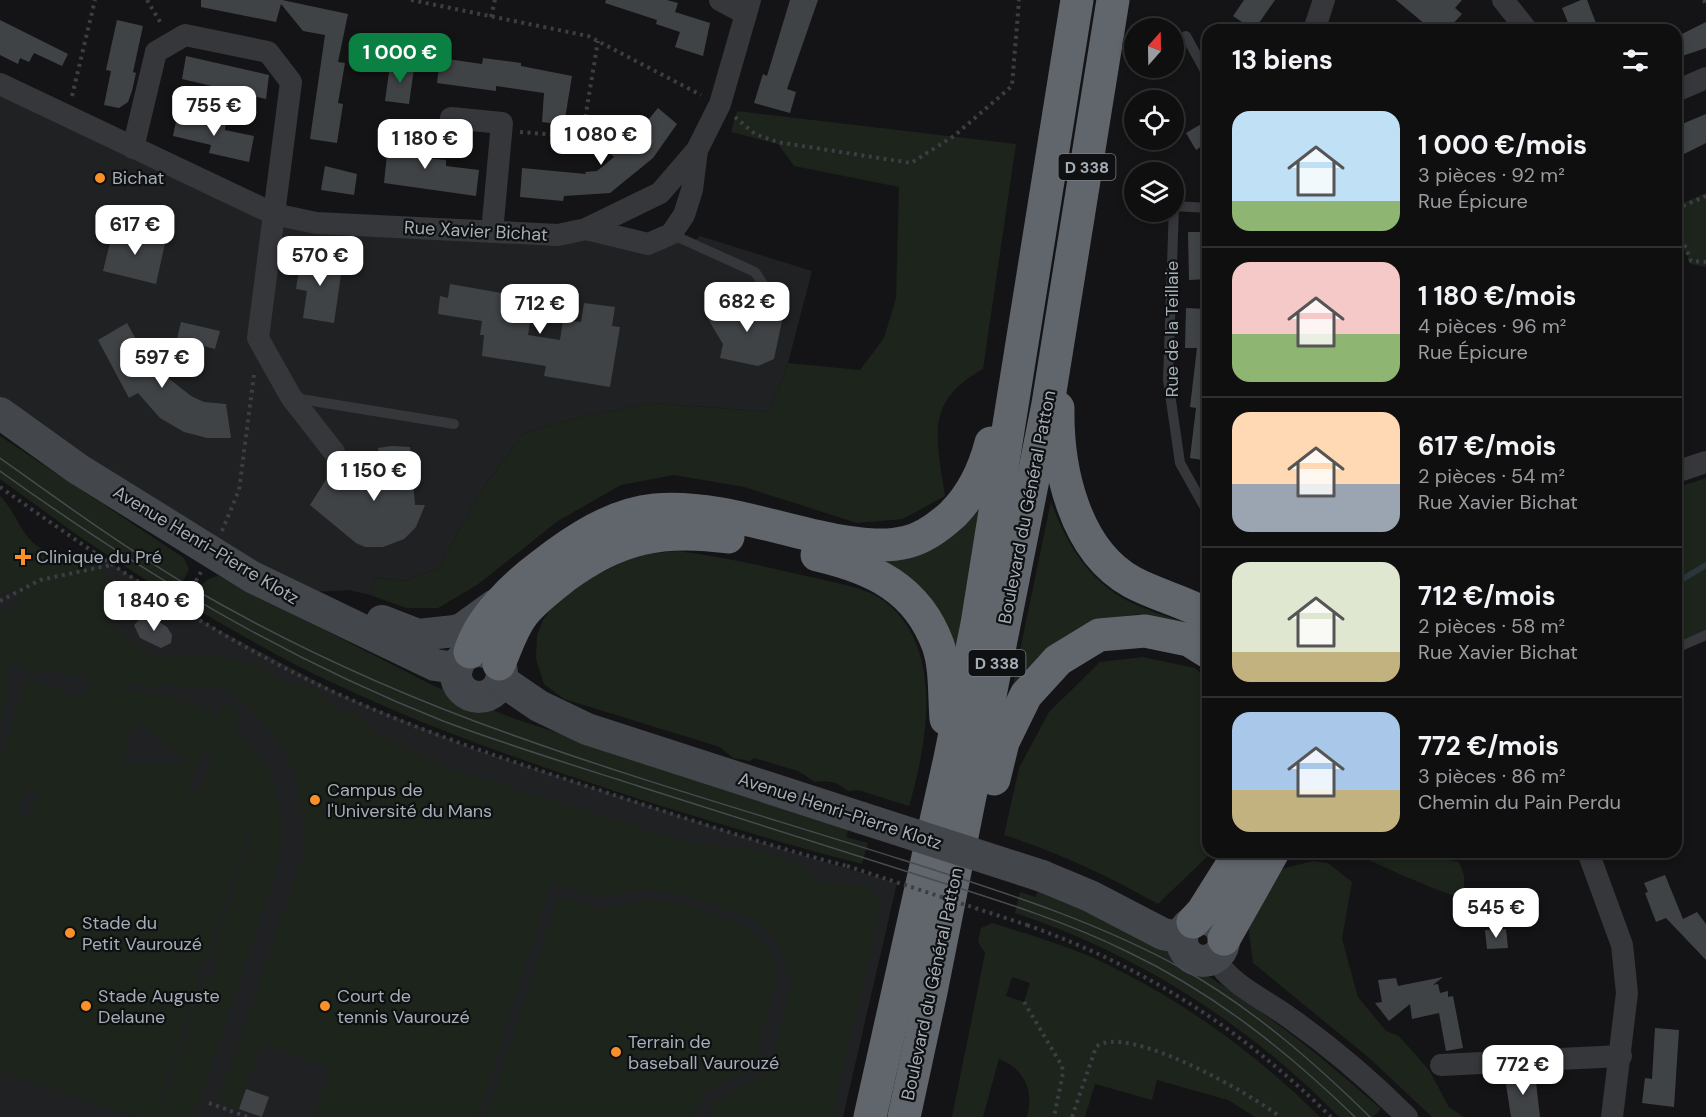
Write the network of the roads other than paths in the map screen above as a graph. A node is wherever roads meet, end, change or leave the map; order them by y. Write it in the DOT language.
graph roads {
  1 [pos="720,0"];
  2 [pos="1077,0"];
  3 [pos="1113,0"];
  4 [pos="1324,0"];
  5 [pos="1503,0"];
  6 [pos="748,7"];
  7 [pos="1316,24"];
  8 [pos="1522,24"];
  9 [pos="1186,36"];
  10 [pos="1202,65"];
  11 [pos="1706,78"];
  12 [pos="0,84"];
  13 [pos="1682,88"];
  14 [pos="451,118"];
  15 [pos="1057,134"];
  16 [pos="133,148"];
  17 [pos="697,150"];
  18 [pos="1202,208"];
  19 [pos="274,214"];
  20 [pos="586,229"];
  21 [pos="492,232"];
  22 [pos="670,234"];
  23 [pos="776,304"];
  24 [pos="1060,334"];
  25 [pos="291,397"];
  26 [pos="0,413"];
  27 [pos="454,424"];
  28 [pos="334,452"];
  29 [pos="1706,462"];
  30 [pos="1682,470"];
  31 [pos="1202,502"];
  32 [pos="283,594"];
  33 [pos="506,598"];
  34 [pos="1202,612"];
  35 [pos="1706,635"];
  36 [pos="1682,645"];
  37 [pos="1202,648"];
  38 [pos="482,666"];
  39 [pos="950,758"];
  40 [pos="1236,858"];
  41 [pos="1270,858"];
  42 [pos="1590,858"];
  43 [pos="1187,930"];
  44 [pos="1220,949"];
  45 [pos="932,993"];
  46 [pos="1621,1056"];
  47 [pos="1441,1065"];
  48 [pos="870,1117"];
  49 [pos="904,1117"];
  50 [pos="1407,1117"];
  51 [pos="1612,1117"];
  1 -- 6 [label="street"];
  2 -- 15 [label="highway, Boulevard du Général Patton / D 338"];
  3 -- 24 [label="highway, Boulevard du Général Patton / D 338"];
  4 -- 7 [label="street"];
  5 -- 8 [label="street"];
  6 -- 17 [label="street, Rue Xavier Bichat"];
  9 -- 10 [label="lane"];
  11 -- 13 [label="street"];
  12 -- 16 [label="street, Rue Xavier Bichat"];
  14 -- 21 [label="street"];
  15 -- 33 [label="highway, D 338"];
  15 -- 39 [label="highway, Boulevard du Général Patton / D 338"];
  16 -- 19 [label="street, Rue Xavier Bichat"];
  16 -- 19 [label="street"];
  17 -- 20 [label="street, Rue Xavier Bichat"];
  17 -- 22 [label="street, Rue Xavier Bichat"];
  18 -- 31 [label="lane, Rue de la Teillaie"];
  19 -- 21 [label="street, Rue Xavier Bichat"];
  19 -- 25 [label="street"];
  20 -- 21 [label="street, Rue Xavier Bichat"];
  20 -- 22 [label="street, Rue Xavier Bichat"];
  22 -- 23 [label="lane"];
  24 -- 34 [label="highway, D 338"];
  24 -- 45 [label="highway, Boulevard du Général Patton / D 338"];
  25 -- 27 [label="lane"];
  25 -- 28 [label="street"];
  26 -- 32 [label="street, Avenue Henri-Pierre Klotz"];
  29 -- 30 [label="street"];
  32 -- 33 [label="street"];
  32 -- 38 [label="street, Avenue Henri-Pierre Klotz"];
  33 -- 38 [label="highway"];
  35 -- 36 [label="lane"];
  37 -- 45 [label="highway, D 338"];
  38 -- 39 [label="highway, D 338"];
  38 -- 43 [label="street, Avenue Henri-Pierre Klotz, bridge"];
  39 -- 48 [label="highway, Boulevard du Général Patton / D 338"];
  40 -- 43 [label="highway"];
  41 -- 44 [label="highway"];
  42 -- 46 [label="street"];
  43 -- 44 [label="street, Avenue Henri-Pierre Klotz"];
  44 -- 50 [label="street, Avenue Henri-Pierre Klotz"];
  45 -- 49 [label="highway, Boulevard du Général Patton / D 338"];
  46 -- 47 [label="street"];
  46 -- 51 [label="street"];
}
